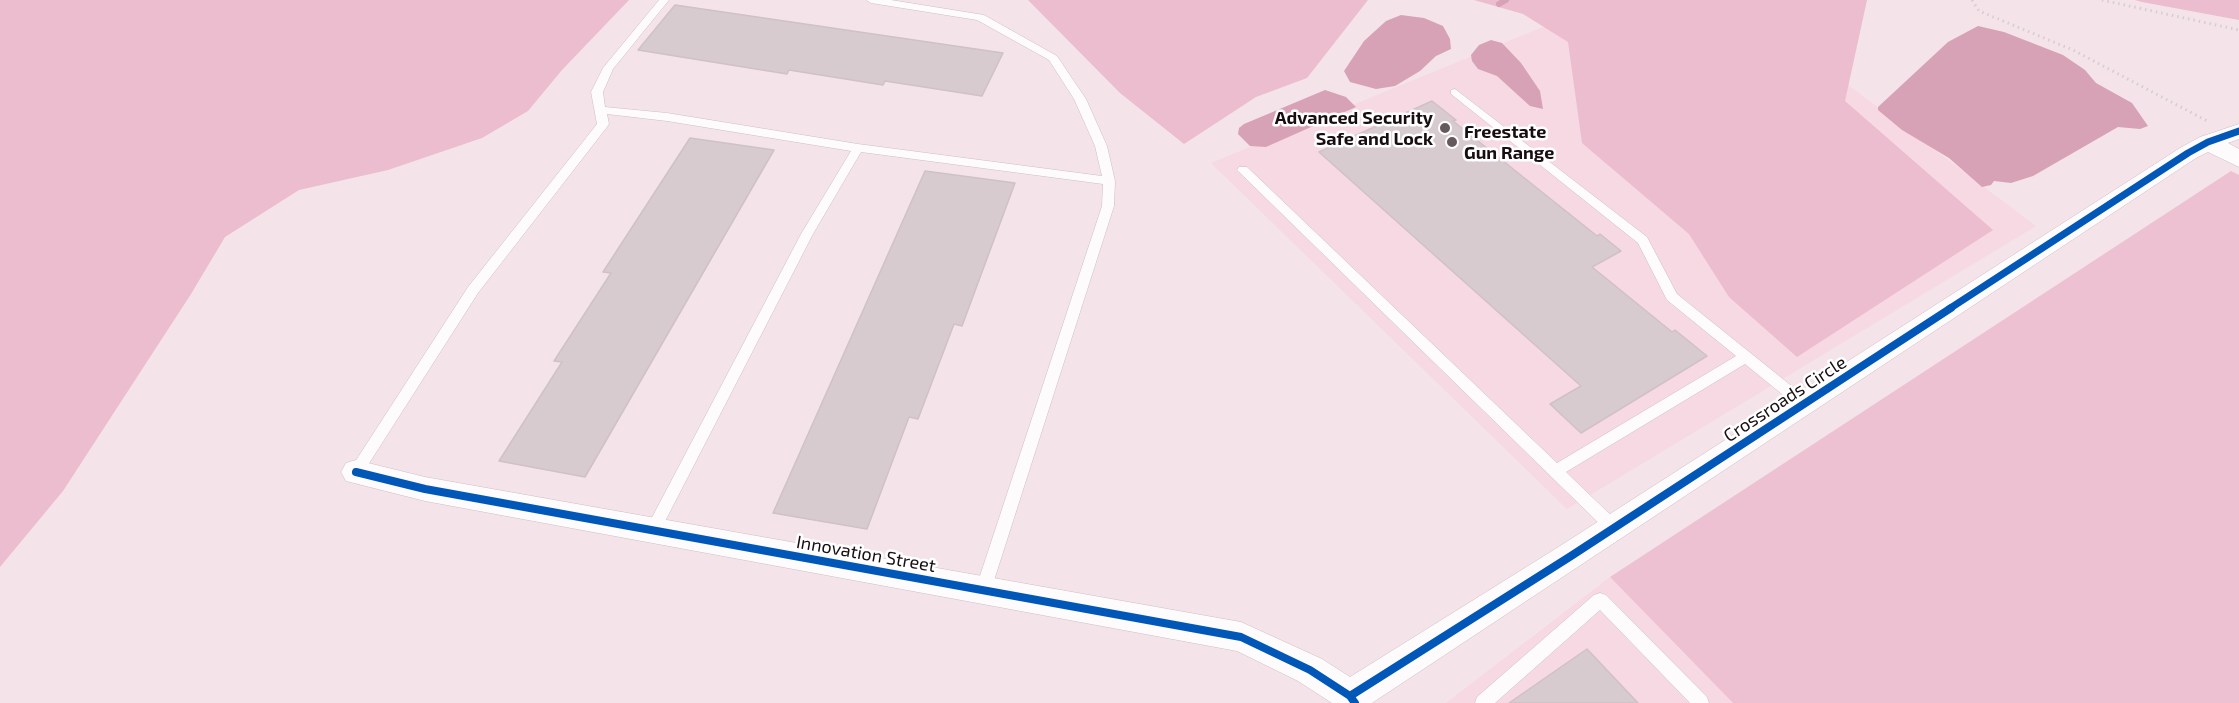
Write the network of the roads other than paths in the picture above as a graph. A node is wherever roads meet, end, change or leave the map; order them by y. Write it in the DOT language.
graph roads {
  1 [pos="664,0"];
  2 [pos="871,0"];
  3 [pos="1455,92"];
  4 [pos="602,110"];
  5 [pos="2229,141"];
  6 [pos="858,148"];
  7 [pos="1243,170"];
  8 [pos="1108,181"];
  9 [pos="1746,357"];
  10 [pos="1804,404"];
  11 [pos="1556,471"];
  12 [pos="356,472"];
  13 [pos="1614,528"];
  14 [pos="652,530"];
  15 [pos="983,591"];
  16 [pos="1352,700"];
  17 [pos="1483,703"];
  18 [pos="1701,703"];
  1 -- 4 [label="lane"];
  2 -- 8 [label="lane"];
  3 -- 9 [label="lane"];
  4 -- 6 [label="lane"];
  4 -- 12 [label="lane"];
  5 -- 10 [label="street, Crossroads Circle"];
  6 -- 8 [label="lane"];
  6 -- 14 [label="lane"];
  7 -- 11 [label="lane"];
  8 -- 15 [label="lane"];
  9 -- 10 [label="lane"];
  9 -- 11 [label="lane"];
  10 -- 13 [label="street, Crossroads Circle"];
  11 -- 13 [label="lane"];
  12 -- 14 [label="street, Innovation Street"];
  13 -- 16 [label="street, Crossroads Circle"];
  14 -- 15 [label="street, Innovation Street"];
  15 -- 16 [label="street, Innovation Street"];
  17 -- 18 [label="lane"];
}
